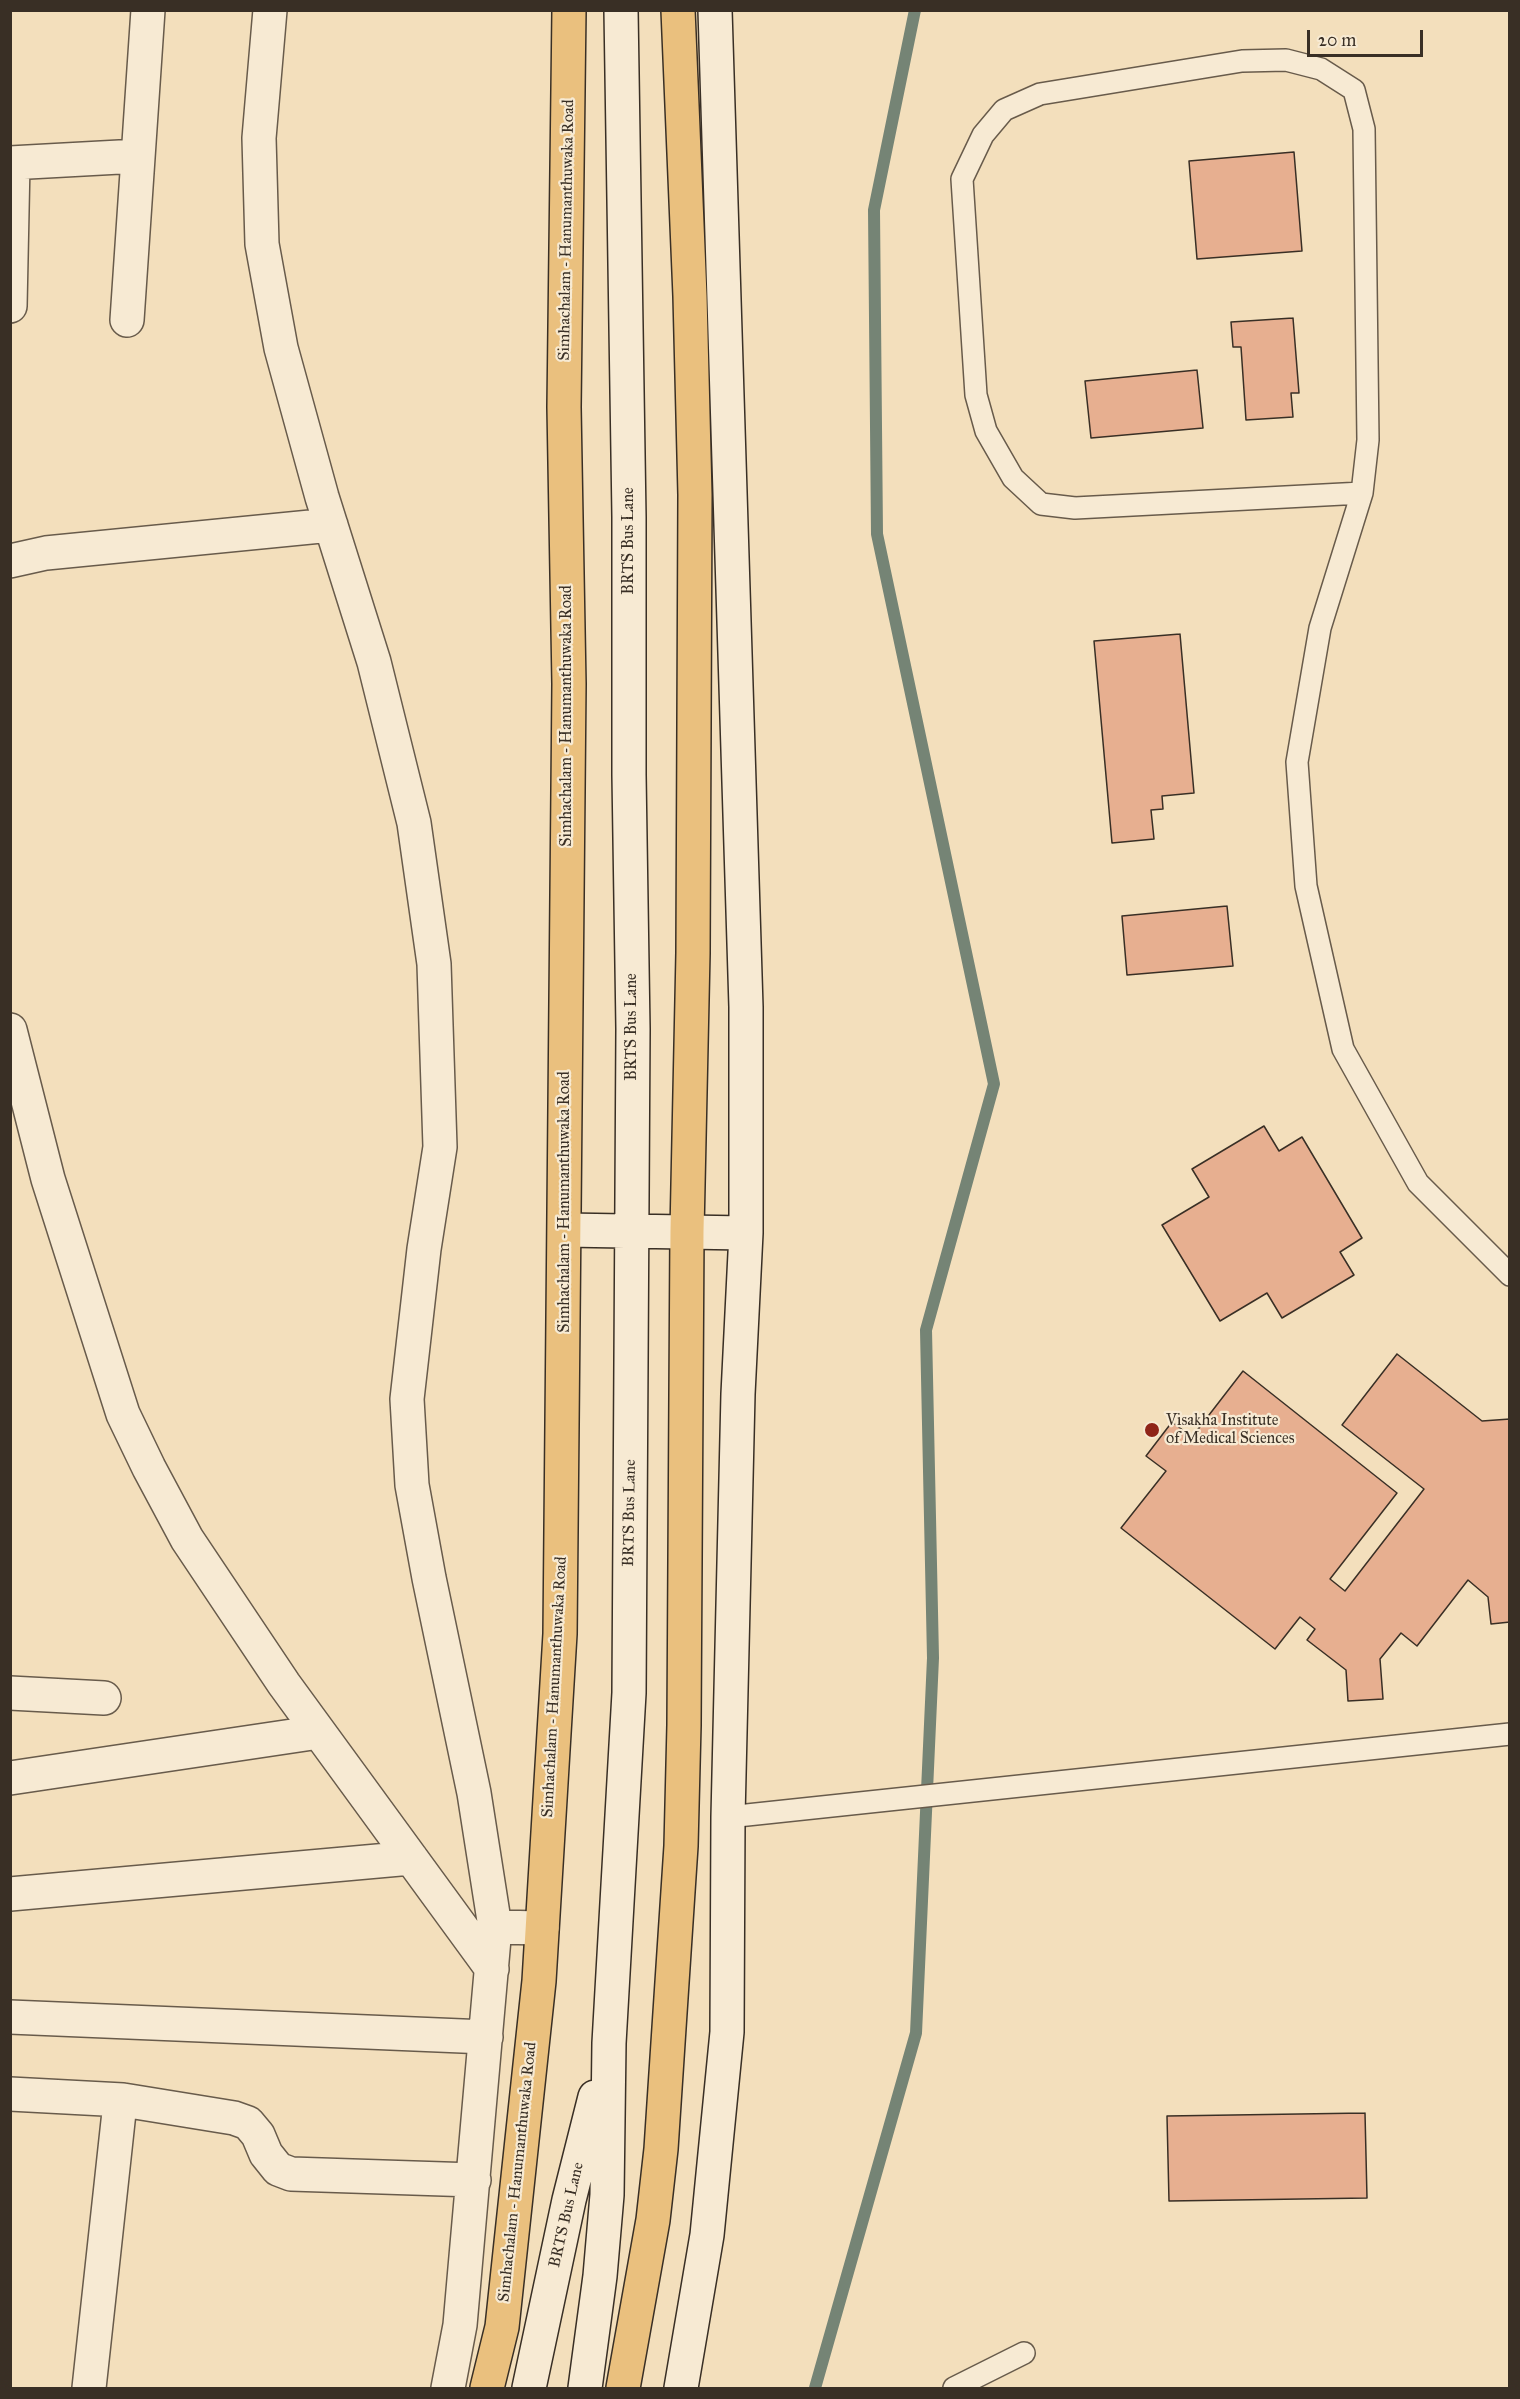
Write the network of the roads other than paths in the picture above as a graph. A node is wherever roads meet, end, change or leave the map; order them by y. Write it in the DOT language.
graph roads {
  1 [pos="148,10"];
  2 [pos="270,10"];
  3 [pos="569,10"];
  4 [pos="621,10"];
  5 [pos="678,10"];
  6 [pos="715,10"];
  7 [pos="138,156"];
  8 [pos="12,163"];
  9 [pos="10,306"];
  10 [pos="127,320"];
  11 [pos="1362,494"];
  12 [pos="331,525"];
  13 [pos="10,561"];
  14 [pos="10,1030"];
  15 [pos="565,1230"];
  16 [pos="687,1231"];
  17 [pos="632,1233"];
  18 [pos="746,1233"];
  19 [pos="1509,1275"];
  20 [pos="10,1693"];
  21 [pos="104,1698"];
  22 [pos="319,1732"];
  23 [pos="1509,1734"];
  24 [pos="10,1778"];
  25 [pos="728,1817"];
  26 [pos="411,1858"];
  27 [pos="10,1894"];
  28 [pos="495,1927"];
  29 [pos="542,1928"];
  30 [pos="492,1969"];
  31 [pos="10,2017"];
  32 [pos="486,2037"];
  33 [pos="609,2043"];
  34 [pos="10,2094"];
  35 [pos="123,2100"];
  36 [pos="474,2180"];
  37 [pos="1024,2354"];
  38 [pos="89,2388"];
  39 [pos="448,2388"];
  40 [pos="488,2388"];
  41 [pos="529,2388"];
  42 [pos="585,2388"];
  43 [pos="623,2388"];
  44 [pos="681,2388"];
  45 [pos="954,2388"];
  1 -- 7 [label="street"];
  2 -- 12 [label="street"];
  3 -- 15 [label="main road, Simhachalam - Hanumanthuwaka Road"];
  4 -- 17 [label="street, BRTS Bus Lane"];
  5 -- 16 [label="main road"];
  6 -- 18 [label="street"];
  7 -- 8 [label="street"];
  7 -- 10 [label="street"];
  8 -- 9 [label="street"];
  11 -- 11 [label="lane"];
  11 -- 19 [label="lane"];
  12 -- 13 [label="street"];
  12 -- 28 [label="street"];
  14 -- 22 [label="street"];
  15 -- 17 [label="street"];
  15 -- 29 [label="main road, Simhachalam - Hanumanthuwaka Road"];
  16 -- 17 [label="street"];
  16 -- 18 [label="street"];
  16 -- 43 [label="main road"];
  17 -- 33 [label="street, BRTS Bus Lane"];
  18 -- 25 [label="street"];
  20 -- 21 [label="street"];
  22 -- 24 [label="street"];
  22 -- 26 [label="street"];
  23 -- 25 [label="lane"];
  25 -- 44 [label="street"];
  26 -- 27 [label="street"];
  26 -- 30 [label="street"];
  28 -- 29 [label="street"];
  28 -- 30 [label="street"];
  29 -- 40 [label="main road, Simhachalam - Hanumanthuwaka Road"];
  30 -- 32 [label="street"];
  31 -- 32 [label="street"];
  32 -- 36 [label="street"];
  33 -- 41 [label="street, BRTS Bus Lane"];
  33 -- 42 [label="street, BRTS Bus Lane"];
  34 -- 35 [label="street"];
  35 -- 36 [label="street"];
  35 -- 38 [label="street"];
  36 -- 39 [label="street"];
  37 -- 45 [label="lane"];
}
